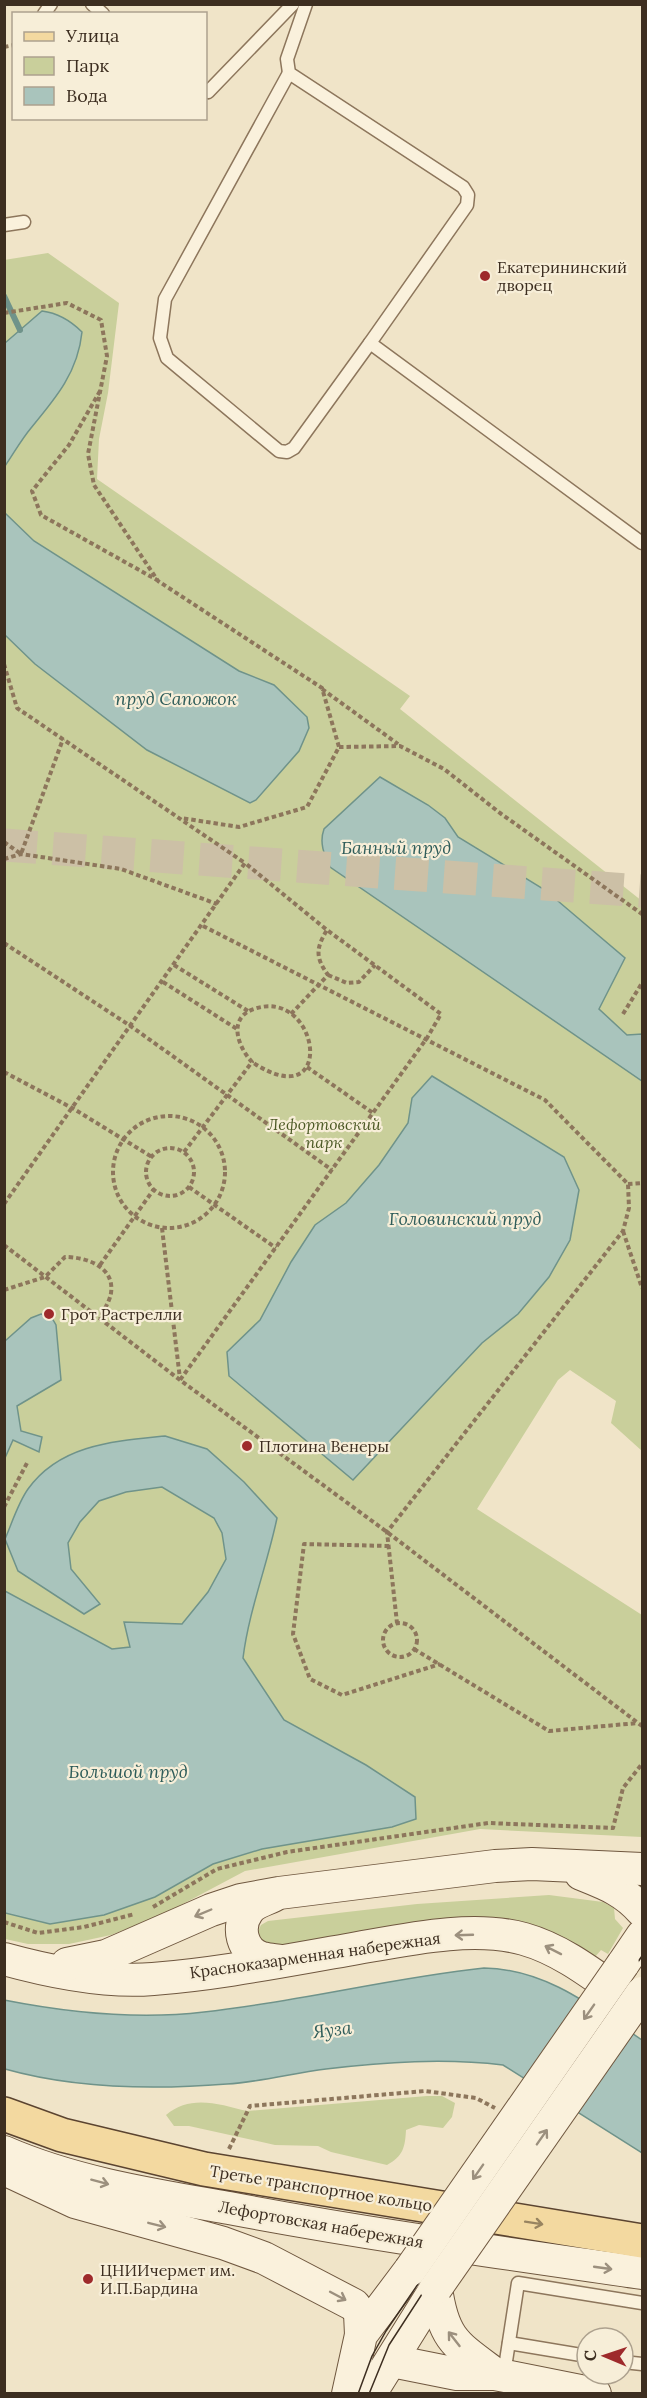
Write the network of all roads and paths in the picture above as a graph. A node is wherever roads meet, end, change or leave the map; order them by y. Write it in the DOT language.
graph roads {
  1 [pos="293,4"];
  2 [pos="306,4"];
  3 [pos="289,73"];
  4 [pos="207,92"];
  5 [pos="24,222"];
  6 [pos="4,225"];
  7 [pos="4,313"];
  8 [pos="370,343"];
  9 [pos="103,386"];
  10 [pos="642,543"];
  11 [pos="158,581"];
  12 [pos="4,664"];
  13 [pos="321,688"];
  14 [pos="63,739"];
  15 [pos="400,746"];
  16 [pos="339,747"];
  17 [pos="181,818"];
  18 [pos="4,842"];
  19 [pos="21,854"];
  20 [pos="4,859"];
  21 [pos="246,863"];
  22 [pos="217,904"];
  23 [pos="642,914"];
  24 [pos="202,926"];
  25 [pos="327,930"];
  26 [pos="4,943"];
  27 [pos="174,965"];
  28 [pos="375,965"];
  29 [pos="328,975"];
  30 [pos="163,982"];
  31 [pos="642,983"];
  32 [pos="319,986"];
  33 [pos="248,1011"];
  34 [pos="291,1014"];
  35 [pos="623,1014"];
  36 [pos="132,1027"];
  37 [pos="237,1029"];
  38 [pos="427,1038"];
  39 [pos="252,1062"];
  40 [pos="307,1066"];
  41 [pos="4,1072"];
  42 [pos="227,1096"];
  43 [pos="74,1109"];
  44 [pos="373,1113"];
  45 [pos="204,1127"];
  46 [pos="123,1138"];
  47 [pos="184,1152"];
  48 [pos="152,1157"];
  49 [pos="332,1170"];
  50 [pos="642,1183"];
  51 [pos="628,1184"];
  52 [pos="189,1187"];
  53 [pos="154,1189"];
  54 [pos="4,1203"];
  55 [pos="215,1204"];
  56 [pos="135,1218"];
  57 [pos="162,1228"];
  58 [pos="623,1231"];
  59 [pos="4,1245"];
  60 [pos="276,1248"];
  61 [pos="100,1265"];
  62 [pos="45,1277"];
  63 [pos="642,1288"];
  64 [pos="4,1290"];
  65 [pos="100,1319"];
  66 [pos="180,1380"];
  67 [pos="27,1463"];
  68 [pos="4,1507"];
  69 [pos="387,1532"];
  70 [pos="389,1546"];
  71 [pos="397,1623"];
  72 [pos="414,1649"];
  73 [pos="440,1664"];
  74 [pos="640,1724"];
  75 [pos="642,1764"];
  76 [pos="564,1866"];
  77 [pos="642,1869"];
  78 [pos="279,1893"];
  79 [pos="642,1911"];
  80 [pos="4,1922"];
  81 [pos="642,1936"];
  82 [pos="4,1959"];
  83 [pos="282,1961"];
  84 [pos="37,1968"];
  85 [pos="642,1993"];
  86 [pos="642,2009"];
  87 [pos="496,2109"];
  88 [pos="4,2114"];
  89 [pos="4,2140"];
  90 [pos="4,2152"];
  91 [pos="4,2169"];
  92 [pos="211,2170"];
  93 [pos="642,2241"];
  94 [pos="642,2273"];
  95 [pos="436,2289"];
  96 [pos="642,2303"];
  97 [pos="361,2335"];
  98 [pos="509,2343"];
  99 [pos="575,2354"];
  100 [pos="392,2361"];
  101 [pos="499,2375"];
  102 [pos="352,2390"];
  103 [pos="595,2394"];
  1 -- 4 [label="lane"];
  2 -- 3 [label="lane"];
  3 -- 8 [label="lane"];
  3 -- 8 [label="lane"];
  5 -- 6 [label="lane"];
  7 -- 9 [label="path"];
  8 -- 10 [label="lane"];
  9 -- 11 [label="path"];
  9 -- 11 [label="path"];
  11 -- 13 [label="path"];
  12 -- 14 [label="path"];
  13 -- 15 [label="path"];
  13 -- 16 [label="path"];
  14 -- 17 [label="path"];
  14 -- 19 [label="path"];
  15 -- 16 [label="path"];
  15 -- 23 [label="path"];
  16 -- 17 [label="path"];
  17 -- 21 [label="path"];
  18 -- 19 [label="path"];
  19 -- 20 [label="path"];
  19 -- 22 [label="path"];
  21 -- 22 [label="path"];
  21 -- 25 [label="path"];
  22 -- 24 [label="path"];
  24 -- 27 [label="path"];
  24 -- 32 [label="path"];
  25 -- 28 [label="path"];
  25 -- 29 [label="path"];
  26 -- 36 [label="path"];
  27 -- 30 [label="path"];
  27 -- 33 [label="path"];
  28 -- 29 [label="path"];
  28 -- 38 [label="path"];
  29 -- 32 [label="path"];
  30 -- 36 [label="path"];
  30 -- 37 [label="path"];
  31 -- 35 [label="path"];
  32 -- 34 [label="path"];
  32 -- 38 [label="path"];
  33 -- 34 [label="path"];
  33 -- 37 [label="path"];
  34 -- 40 [label="path"];
  36 -- 42 [label="path"];
  36 -- 43 [label="path"];
  37 -- 39 [label="path"];
  38 -- 44 [label="path"];
  38 -- 51 [label="path"];
  39 -- 40 [label="path"];
  39 -- 42 [label="path"];
  40 -- 44 [label="path"];
  41 -- 43 [label="path"];
  42 -- 45 [label="path"];
  42 -- 49 [label="path"];
  43 -- 46 [label="path"];
  43 -- 54 [label="path"];
  44 -- 49 [label="path"];
  45 -- 46 [label="path"];
  45 -- 47 [label="path"];
  45 -- 55 [label="path"];
  46 -- 48 [label="path"];
  46 -- 56 [label="path"];
  47 -- 48 [label="path"];
  47 -- 52 [label="path"];
  48 -- 53 [label="path"];
  49 -- 60 [label="path"];
  50 -- 51 [label="path"];
  51 -- 58 [label="path"];
  52 -- 53 [label="path"];
  52 -- 55 [label="path"];
  53 -- 56 [label="path"];
  55 -- 57 [label="path"];
  55 -- 60 [label="path"];
  56 -- 57 [label="path"];
  56 -- 61 [label="path"];
  57 -- 66 [label="path"];
  58 -- 63 [label="path"];
  58 -- 69 [label="path"];
  59 -- 62 [label="path"];
  60 -- 66 [label="path"];
  61 -- 62 [label="path"];
  61 -- 65 [label="path"];
  62 -- 64 [label="path"];
  62 -- 65 [label="path"];
  65 -- 66 [label="path"];
  66 -- 69 [label="path"];
  67 -- 68 [label="path"];
  69 -- 70 [label="path"];
  69 -- 74 [label="path"];
  70 -- 71 [label="path"];
  70 -- 73 [label="path"];
  71 -- 72 [label="path"];
  71 -- 72 [label="path"];
  72 -- 73 [label="path"];
  73 -- 74 [label="path"];
  75 -- 80 [label="path"];
  76 -- 77 [label="main road"];
  76 -- 78 [label="main road"];
  76 -- 79 [label="main road"];
  78 -- 83 [label="main road"];
  78 -- 84 [label="main road, one-way"];
  81 -- 97 [label="main road, one-way, bridge"];
  82 -- 84 [label="main road, Красноказарменная набережная"];
  83 -- 84 [label="main road, Красноказарменная набережная"];
  86 -- 83 [label="main road, Красноказарменная набережная, one-way"];
  95 -- 85 [label="main road, one-way, bridge"];
  87 -- 92 [label="path"];
  88 -- 92 [label="main road, Третье транспортное кольцо"];
  89 -- 92 [label="main road"];
  90 -- 94 [label="main road, Лефортовская набережная, one-way"];
  91 -- 97 [label="main road, one-way"];
  92 -- 93 [label="main road, Третье транспортное кольцо, one-way"];
  95 -- 100 [label="main road"];
  101 -- 95 [label="main road, one-way"];
  96 -- 98 [label="lane"];
  97 -- 102 [label="main road"];
  98 -- 99 [label="lane"];
  98 -- 101 [label="lane"];
  100 -- 101 [label="main road"];
  100 -- 102 [label="main road"];
  101 -- 103 [label="main road"];
}
